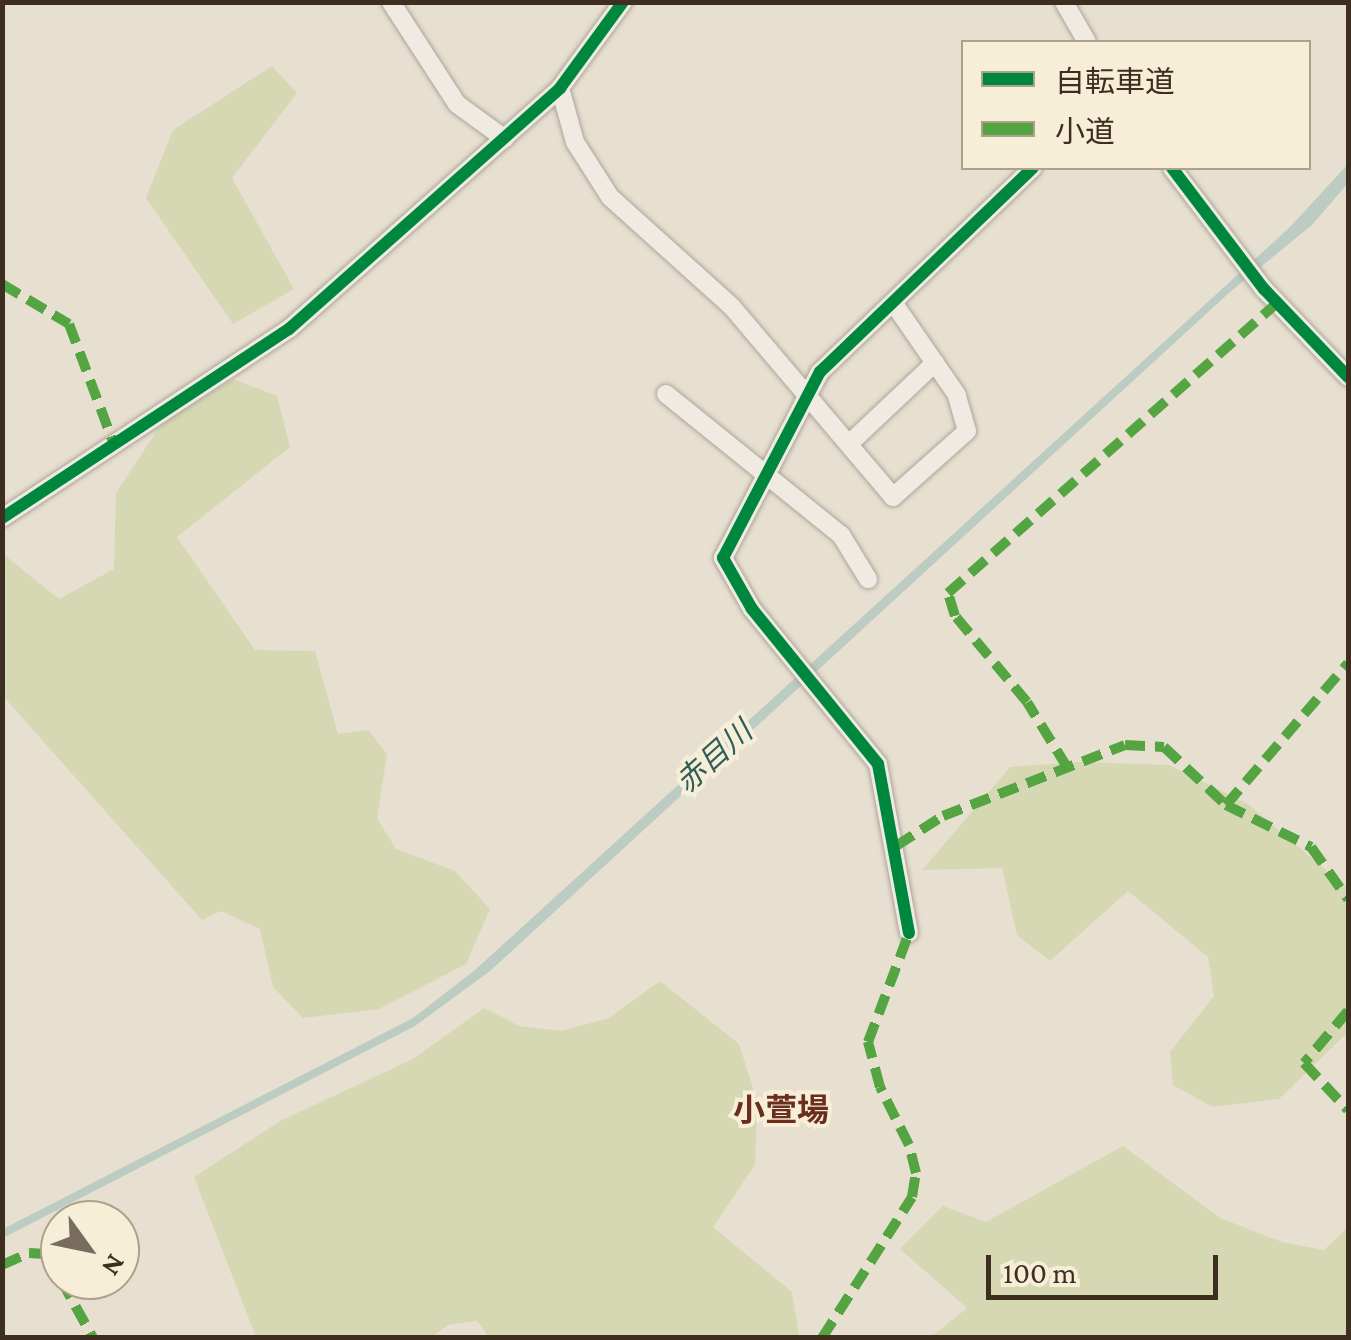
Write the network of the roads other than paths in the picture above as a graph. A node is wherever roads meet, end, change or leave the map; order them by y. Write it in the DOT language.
graph roads {
  1 [pos="391,2"];
  2 [pos="623,2"];
  3 [pos="1064,2"];
  4 [pos="1085,40"];
  5 [pos="560,88"];
  6 [pos="505,139"];
  7 [pos="1032,170"];
  8 [pos="1173,170"];
  9 [pos="895,305"];
  10 [pos="935,363"];
  11 [pos="1348,376"];
  12 [pos="666,394"];
  13 [pos="806,400"];
  14 [pos="850,443"];
  15 [pos="764,475"];
  16 [pos="2,518"];
  17 [pos="868,579"];
  18 [pos="909,933"];
  1 -- 6 [label="street"];
  2 -- 5 [label="street"];
  3 -- 4 [label="street"];
  5 -- 6 [label="street"];
  5 -- 13 [label="street"];
  6 -- 16 [label="street"];
  7 -- 9 [label="street"];
  8 -- 11 [label="street"];
  9 -- 10 [label="street"];
  9 -- 13 [label="street"];
  10 -- 14 [label="street"];
  10 -- 14 [label="street"];
  12 -- 15 [label="street"];
  13 -- 14 [label="street"];
  13 -- 15 [label="street"];
  15 -- 17 [label="street"];
  15 -- 18 [label="street"];
}
